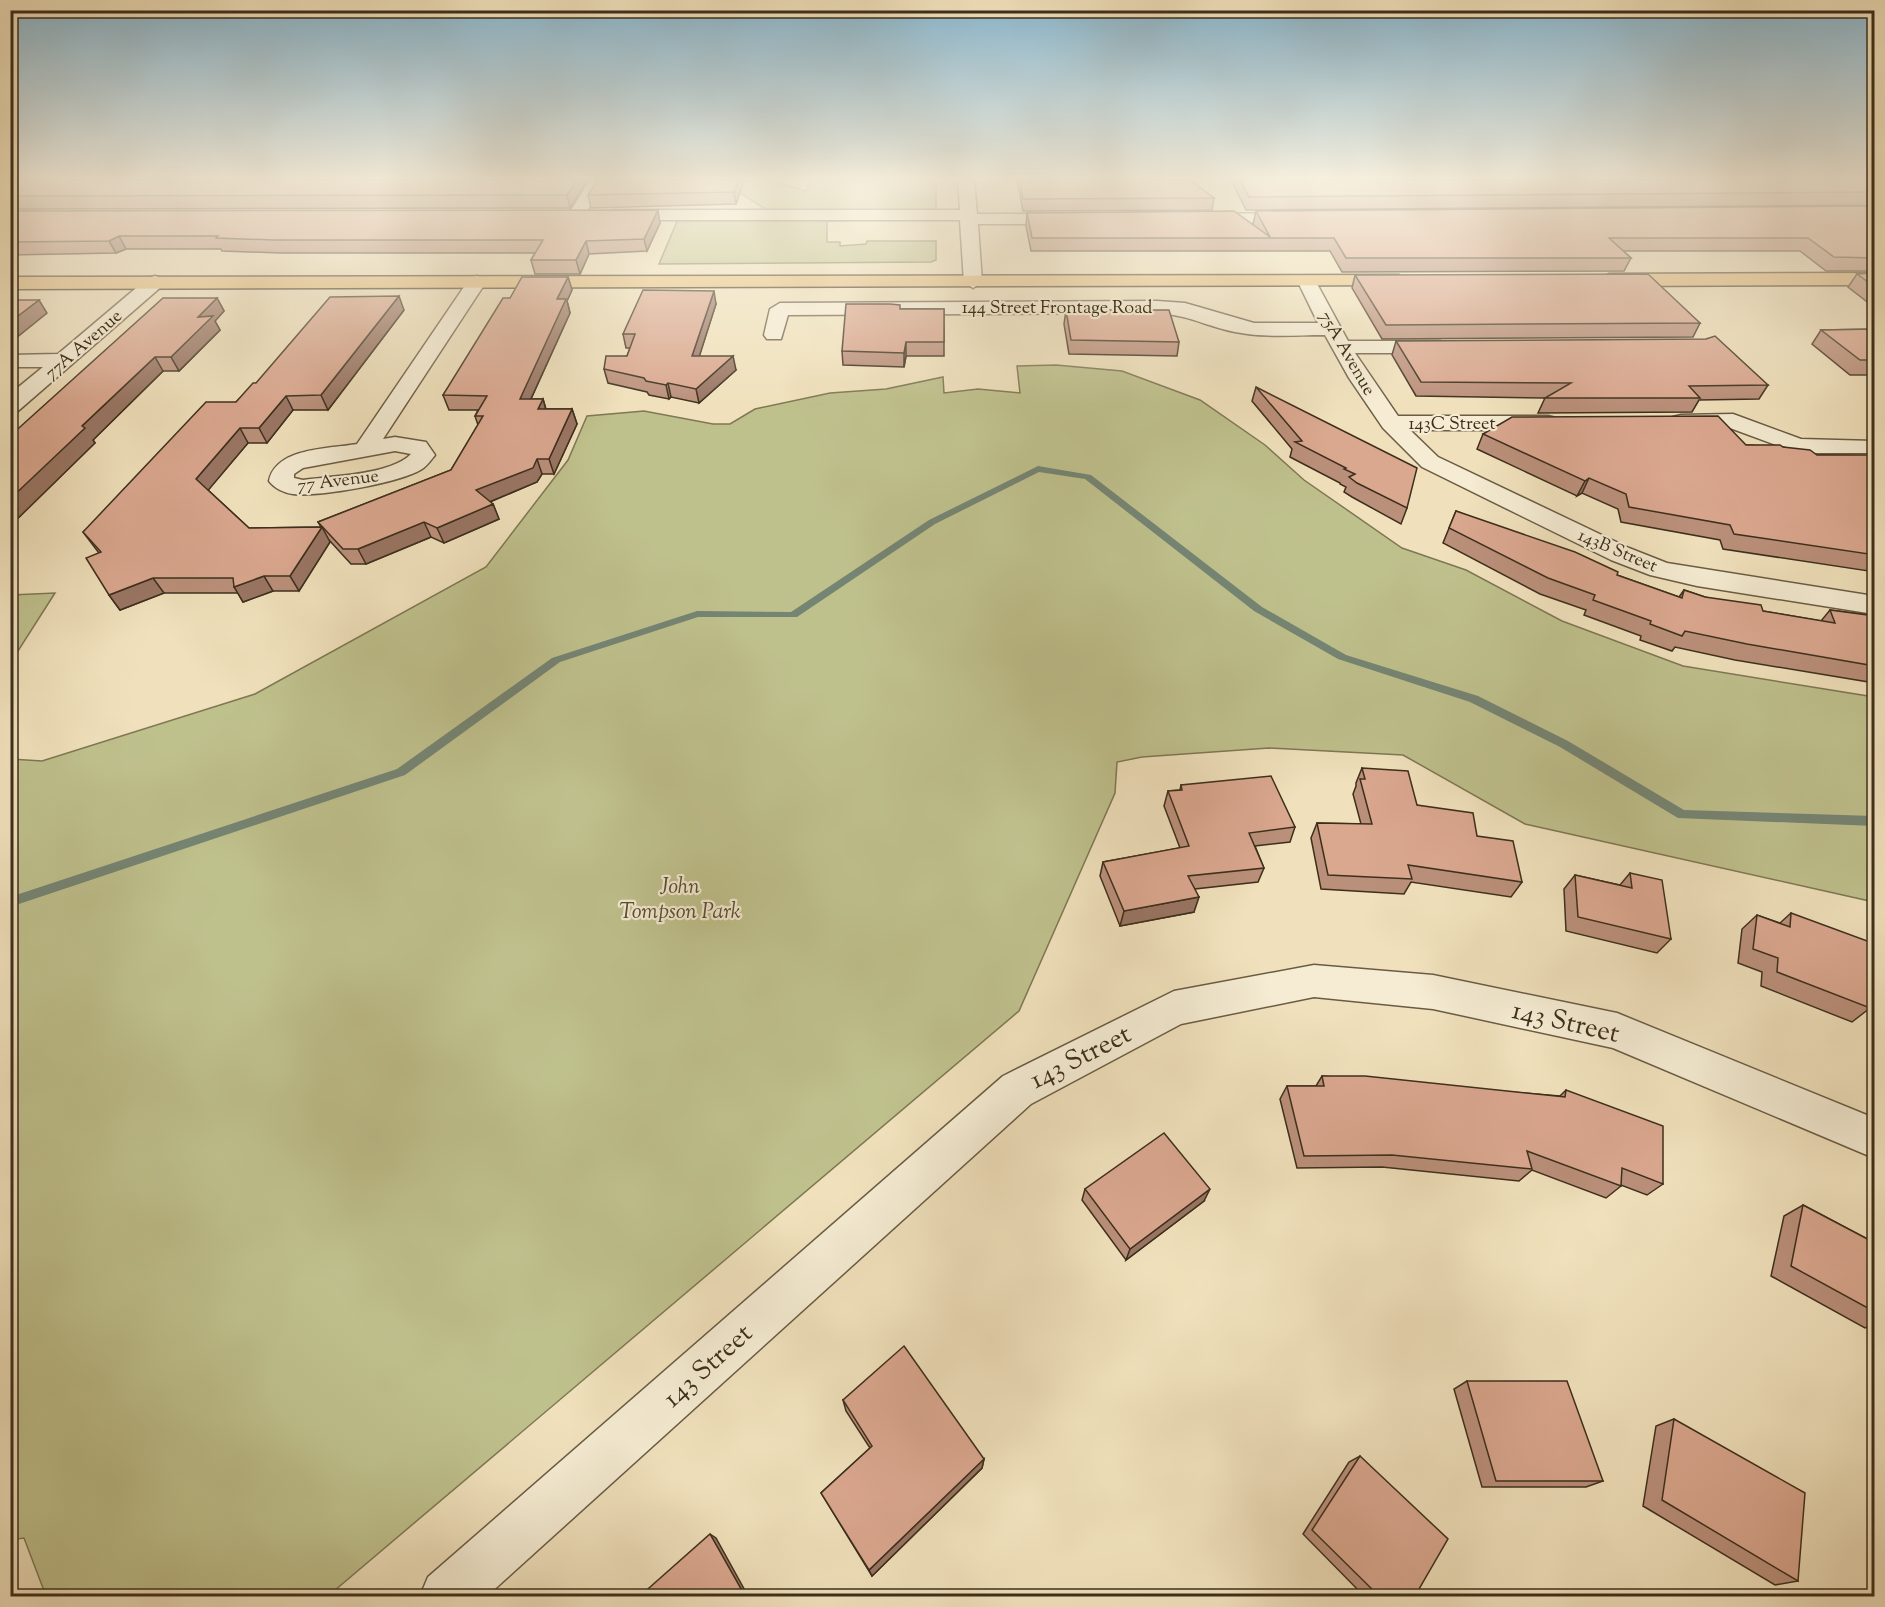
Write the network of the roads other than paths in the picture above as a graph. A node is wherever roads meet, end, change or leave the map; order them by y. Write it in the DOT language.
graph roads {
  1 [pos="971,255"];
  2 [pos="1875,279"];
  3 [pos="1595,280"];
  4 [pos="1412,281"];
  5 [pos="155,282"];
  6 [pos="477,282"];
  7 [pos="973,282"];
  8 [pos="1307,282"];
  9 [pos="10,283"];
  10 [pos="774,335"];
  11 [pos="1337,338"];
  12 [pos="1462,346"];
  13 [pos="64,360"];
  14 [pos="10,361"];
  15 [pos="10,406"];
  16 [pos="1567,422"];
  17 [pos="1662,422"];
  18 [pos="1391,423"];
  19 [pos="1870,447"];
  20 [pos="365,449"];
  21 [pos="1875,605"];
  22 [pos="1875,1138"];
  23 [pos="447,1596"];
  1 -- 7 [label="street"];
  2 -- 3 [label="main road"];
  4 -- 8 [label="main road"];
  5 -- 6 [label="main road"];
  5 -- 9 [label="main road"];
  5 -- 13 [label="street, 77A Avenue"];
  6 -- 7 [label="main road"];
  6 -- 20 [label="street, 77 Avenue"];
  7 -- 8 [label="main road"];
  8 -- 11 [label="street, 75A Avenue"];
  10 -- 11 [label="street, 144 Street Frontage Road"];
  11 -- 12 [label="street, 144 Street Frontage Road"];
  11 -- 18 [label="street, 75A Avenue"];
  13 -- 14 [label="street"];
  13 -- 15 [label="street, 77A Avenue"];
  16 -- 18 [label="street, 143C Street"];
  17 -- 19 [label="street"];
  18 -- 21 [label="street, 143B Street"];
  20 -- 20 [label="street, 77 Avenue"];
  22 -- 23 [label="street, 143 Street"];
}
